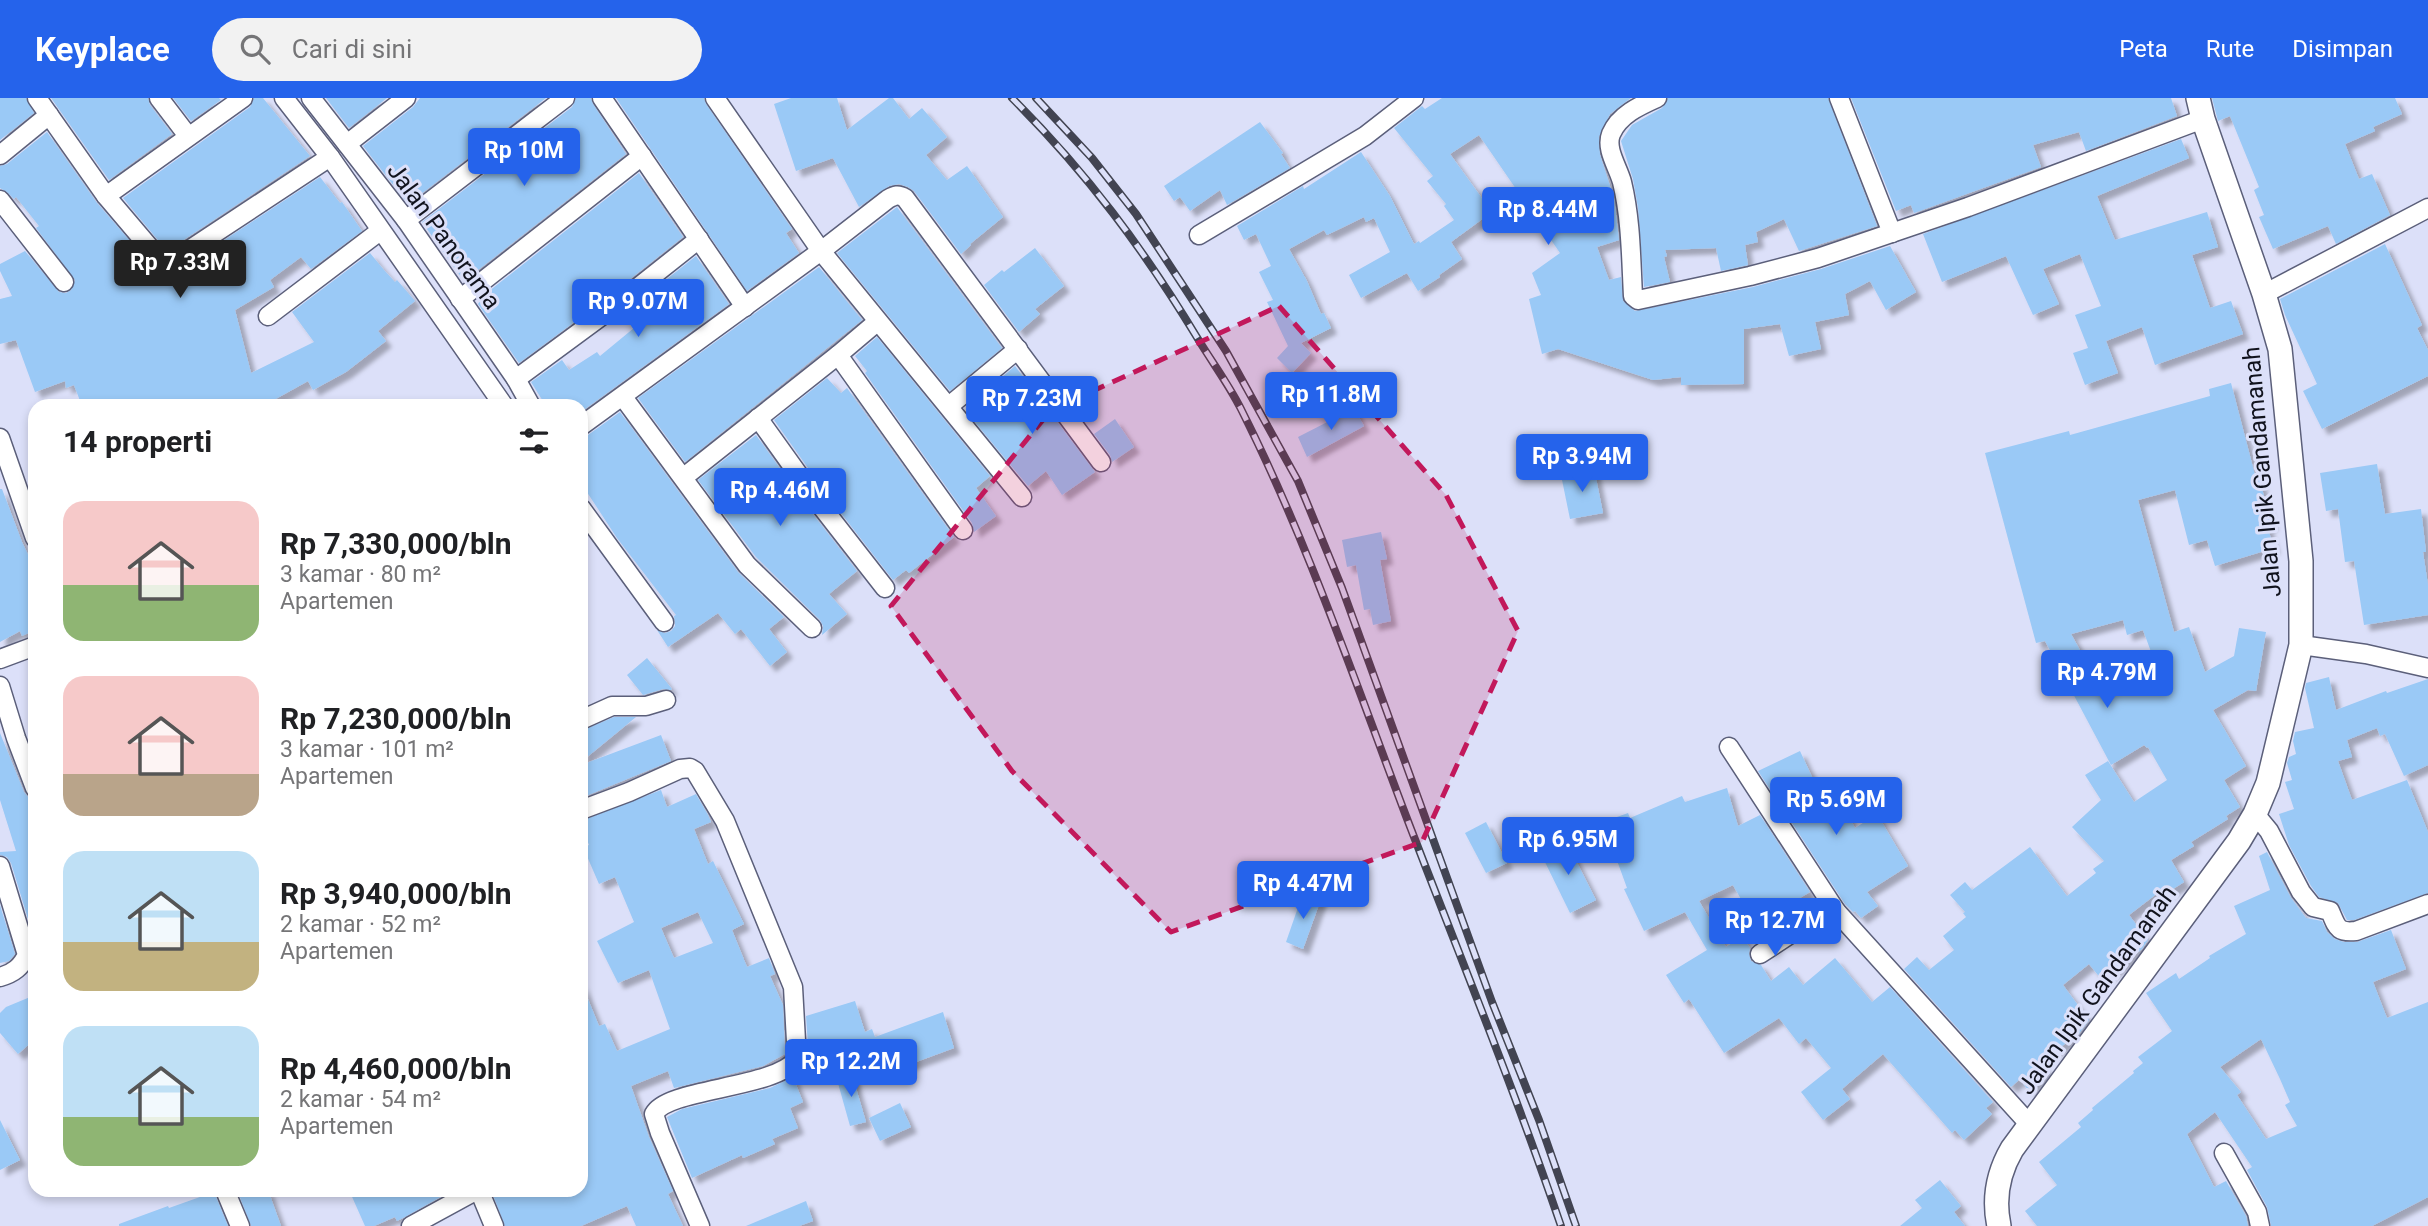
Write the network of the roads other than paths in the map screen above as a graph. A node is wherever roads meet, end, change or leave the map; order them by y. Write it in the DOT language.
graph roads {
  1 [pos="37,98"];
  2 [pos="159,98"];
  3 [pos="243,98"];
  4 [pos="284,98"];
  5 [pos="311,98"];
  6 [pos="406,98"];
  7 [pos="565,98"];
  8 [pos="602,98"];
  9 [pos="715,98"];
  10 [pos="1415,98"];
  11 [pos="1657,98"];
  12 [pos="1839,98"];
  13 [pos="2200,108"];
  14 [pos="50,115"];
  15 [pos="188,136"];
  16 [pos="347,144"];
  17 [pos="0,155"];
  18 [pos="642,156"];
  19 [pos="330,157"];
  20 [pos="106,196"];
  21 [pos="0,200"];
  22 [pos="2428,208"];
  23 [pos="406,220"];
  24 [pos="380,231"];
  25 [pos="1892,233"];
  26 [pos="1199,235"];
  27 [pos="699,239"];
  28 [pos="821,251"];
  29 [pos="64,282"];
  30 [pos="2264,294"];
  31 [pos="460,299"];
  32 [pos="745,307"];
  33 [pos="268,316"];
  34 [pos="877,322"];
  35 [pos="1018,349"];
  36 [pos="838,355"];
  37 [pos="516,379"];
  38 [pos="624,397"];
  39 [pos="499,399"];
  40 [pos="527,399"];
  41 [pos="949,406"];
  42 [pos="758,418"];
  43 [pos="588,421"];
  44 [pos="1,444"];
  45 [pos="1101,462"];
  46 [pos="684,477"];
  47 [pos="1022,498"];
  48 [pos="588,518"];
  49 [pos="28,519"];
  50 [pos="963,530"];
  51 [pos="885,588"];
  52 [pos="664,622"];
  53 [pos="812,628"];
  54 [pos="2301,645"];
  55 [pos="28,649"];
  56 [pos="0,659"];
  57 [pos="2428,668"];
  58 [pos="0,687"];
  59 [pos="666,700"];
  60 [pos="588,717"];
  61 [pos="1729,747"];
  62 [pos="28,770"];
  63 [pos="588,807"];
  64 [pos="2255,814"];
  65 [pos="0,866"];
  66 [pos="5,897"];
  67 [pos="2428,904"];
  68 [pos="1836,911"];
  69 [pos="1760,954"];
  70 [pos="0,977"];
  71 [pos="2030,1125"];
  72 [pos="2224,1153"];
  73 [pos="228,1197"];
  74 [pos="465,1197"];
  75 [pos="481,1197"];
  76 [pos="240,1226"];
  77 [pos="411,1226"];
  78 [pos="494,1226"];
  79 [pos="700,1226"];
  80 [pos="1999,1226"];
  81 [pos="2260,1226"];
  1 -- 14 [label="street"];
  2 -- 15 [label="street"];
  3 -- 15 [label="street"];
  4 -- 19 [label="street"];
  5 -- 16 [label="street, Jalan Panorama"];
  6 -- 16 [label="street"];
  7 -- 23 [label="street"];
  8 -- 18 [label="street"];
  9 -- 28 [label="street"];
  10 -- 26 [label="street"];
  11 -- 25 [label="street"];
  12 -- 25 [label="street"];
  13 -- 25 [label="street"];
  13 -- 30 [label="street, Jalan Ipik Gandamanah"];
  14 -- 17 [label="street"];
  14 -- 20 [label="street"];
  15 -- 20 [label="street"];
  16 -- 23 [label="street, Jalan Panorama"];
  18 -- 27 [label="street"];
  18 -- 31 [label="street"];
  19 -- 20 [label="street"];
  19 -- 24 [label="street"];
  21 -- 29 [label="street"];
  22 -- 30 [label="street"];
  23 -- 31 [label="street, Jalan Panorama"];
  24 -- 33 [label="street"];
  24 -- 39 [label="street"];
  27 -- 32 [label="street"];
  27 -- 37 [label="street"];
  28 -- 32 [label="street"];
  28 -- 34 [label="street"];
  28 -- 35 [label="street"];
  30 -- 54 [label="street, Jalan Ipik Gandamanah"];
  31 -- 37 [label="street, Jalan Panorama"];
  32 -- 38 [label="street"];
  34 -- 36 [label="street"];
  34 -- 41 [label="street"];
  35 -- 41 [label="street"];
  35 -- 45 [label="street"];
  36 -- 42 [label="street"];
  36 -- 50 [label="street"];
  37 -- 40 [label="street, Jalan Panorama"];
  38 -- 43 [label="street"];
  38 -- 46 [label="street"];
  41 -- 47 [label="street"];
  42 -- 46 [label="street"];
  42 -- 51 [label="street"];
  44 -- 49 [label="street"];
  46 -- 53 [label="street"];
  48 -- 52 [label="street"];
  54 -- 57 [label="street"];
  54 -- 64 [label="street, Jalan Ipik Gandamanah"];
  55 -- 56 [label="street"];
  58 -- 62 [label="street"];
  59 -- 60 [label="street"];
  61 -- 68 [label="street"];
  63 -- 79 [label="street"];
  64 -- 67 [label="street"];
  64 -- 71 [label="street, Jalan Ipik Gandamanah"];
  65 -- 66 [label="street"];
  66 -- 70 [label="street"];
  68 -- 69 [label="street"];
  68 -- 71 [label="street"];
  71 -- 80 [label="street, Jalan Ipik Gandamanah"];
  72 -- 81 [label="street"];
  73 -- 76 [label="street"];
  74 -- 77 [label="street"];
  75 -- 78 [label="street"];
}
